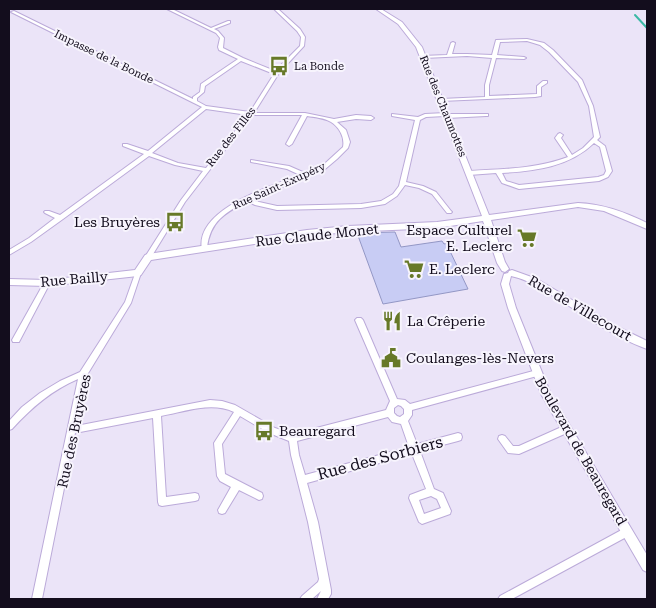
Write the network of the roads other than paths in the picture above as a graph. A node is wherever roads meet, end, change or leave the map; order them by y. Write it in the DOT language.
graph roads {
  1 [pos="18,9"];
  2 [pos="169,9"];
  3 [pos="276,9"];
  4 [pos="378,9"];
  5 [pos="11,13"];
  6 [pos="228,22"];
  7 [pos="211,29"];
  8 [pos="454,43"];
  9 [pos="449,56"];
  10 [pos="424,57"];
  11 [pos="494,57"];
  12 [pos="524,58"];
  13 [pos="241,59"];
  14 [pos="276,73"];
  15 [pos="545,82"];
  16 [pos="487,98"];
  17 [pos="441,100"];
  18 [pos="195,101"];
  19 [pos="205,107"];
  20 [pos="251,114"];
  21 [pos="305,114"];
  22 [pos="486,114"];
  23 [pos="447,115"];
  24 [pos="394,116"];
  25 [pos="371,118"];
  26 [pos="419,119"];
  27 [pos="333,121"];
  28 [pos="560,134"];
  29 [pos="594,140"];
  30 [pos="290,144"];
  31 [pos="125,145"];
  32 [pos="149,153"];
  33 [pos="571,156"];
  34 [pos="253,161"];
  35 [pos="205,170"];
  36 [pos="498,171"];
  37 [pos="469,173"];
  38 [pos="306,176"];
  39 [pos="403,183"];
  40 [pos="248,199"];
  41 [pos="47,212"];
  42 [pos="449,212"];
  43 [pos="61,218"];
  44 [pos="486,219"];
  45 [pos="647,226"];
  46 [pos="204,248"];
  47 [pos="9,253"];
  48 [pos="148,257"];
  49 [pos="138,273"];
  50 [pos="508,273"];
  51 [pos="9,282"];
  52 [pos="47,283"];
  53 [pos="359,320"];
  54 [pos="16,340"];
  55 [pos="647,345"];
  56 [pos="84,374"];
  57 [pos="537,374"];
  58 [pos="394,403"];
  59 [pos="408,408"];
  60 [pos="239,411"];
  61 [pos="389,413"];
  62 [pos="157,414"];
  63 [pos="403,419"];
  64 [pos="9,426"];
  65 [pos="566,429"];
  66 [pos="73,430"];
  67 [pos="458,437"];
  68 [pos="293,438"];
  69 [pos="502,439"];
  70 [pos="414,449"];
  71 [pos="302,480"];
  72 [pos="237,485"];
  73 [pos="431,492"];
  74 [pos="259,496"];
  75 [pos="195,497"];
  76 [pos="222,510"];
  77 [pos="627,532"];
  78 [pos="647,566"];
  79 [pos="324,578"];
  80 [pos="325,598"];
  81 [pos="37,599"];
  82 [pos="304,599"];
  83 [pos="502,599"];
  1 -- 5 [label="street"];
  2 -- 7 [label="street"];
  3 -- 14 [label="street, Rue des Filles"];
  4 -- 10 [label="street, Rue des Chaumottes"];
  5 -- 18 [label="street, Impasse de la Bonde"];
  6 -- 7 [label="street"];
  7 -- 13 [label="street"];
  8 -- 9 [label="street"];
  9 -- 10 [label="street"];
  9 -- 11 [label="street"];
  10 -- 17 [label="street, Rue des Chaumottes"];
  11 -- 12 [label="street"];
  11 -- 16 [label="street"];
  11 -- 29 [label="street"];
  13 -- 14 [label="street"];
  13 -- 18 [label="street"];
  14 -- 20 [label="street, Rue des Filles"];
  15 -- 16 [label="street"];
  16 -- 17 [label="street"];
  17 -- 23 [label="street, Rue des Chaumottes"];
  18 -- 19 [label="street, Impasse de la Bonde"];
  19 -- 20 [label="street"];
  19 -- 32 [label="street"];
  20 -- 21 [label="street"];
  20 -- 35 [label="street, Rue des Filles"];
  21 -- 27 [label="street"];
  21 -- 30 [label="street"];
  22 -- 23 [label="street"];
  23 -- 26 [label="street"];
  23 -- 37 [label="street, Rue des Chaumottes"];
  24 -- 26 [label="street"];
  25 -- 27 [label="street"];
  26 -- 39 [label="street"];
  27 -- 38 [label="street, Rue Saint-Exupéry"];
  28 -- 33 [label="street"];
  29 -- 33 [label="street"];
  29 -- 36 [label="street"];
  31 -- 32 [label="street"];
  32 -- 35 [label="street"];
  32 -- 43 [label="street"];
  33 -- 36 [label="street"];
  34 -- 38 [label="street"];
  35 -- 48 [label="street, Rue des Filles"];
  36 -- 37 [label="street"];
  37 -- 44 [label="street, Rue des Chaumottes"];
  38 -- 40 [label="street, Rue Saint-Exupéry"];
  39 -- 40 [label="street"];
  39 -- 42 [label="street"];
  40 -- 46 [label="street, Rue Saint-Exupéry"];
  41 -- 43 [label="street"];
  43 -- 47 [label="street"];
  44 -- 45 [label="street"];
  44 -- 46 [label="street, Rue Claude Monet"];
  44 -- 50 [label="street, Boulevard de Beauregard"];
  46 -- 48 [label="street, Rue Claude Monet"];
  48 -- 49 [label="street, Rue des Filles"];
  49 -- 52 [label="street, Rue Bailly"];
  49 -- 56 [label="street, Rue des Bruyères"];
  50 -- 55 [label="street, Rue de Villecourt"];
  50 -- 57 [label="street, Boulevard de Beauregard"];
  51 -- 52 [label="street, Rue Bailly"];
  52 -- 54 [label="street"];
  53 -- 58 [label="street"];
  56 -- 64 [label="street"];
  56 -- 66 [label="street, Rue des Bruyères"];
  57 -- 59 [label="street"];
  57 -- 65 [label="street, Boulevard de Beauregard"];
  58 -- 59 [label="street"];
  58 -- 61 [label="street"];
  59 -- 63 [label="street"];
  60 -- 62 [label="street"];
  60 -- 68 [label="street"];
  60 -- 72 [label="street"];
  61 -- 63 [label="street"];
  61 -- 68 [label="street"];
  62 -- 66 [label="street"];
  62 -- 75 [label="street"];
  63 -- 70 [label="street"];
  65 -- 69 [label="street"];
  65 -- 77 [label="street, Boulevard de Beauregard"];
  66 -- 81 [label="street, Rue des Bruyères"];
  67 -- 70 [label="street, Rue des Sorbiers"];
  68 -- 71 [label="street"];
  70 -- 71 [label="street, Rue des Sorbiers"];
  70 -- 73 [label="street"];
  71 -- 79 [label="street"];
  72 -- 74 [label="street"];
  72 -- 76 [label="street"];
  77 -- 78 [label="street, Boulevard de Beauregard"];
  77 -- 83 [label="street"];
  79 -- 80 [label="street"];
  79 -- 82 [label="street"];
}
